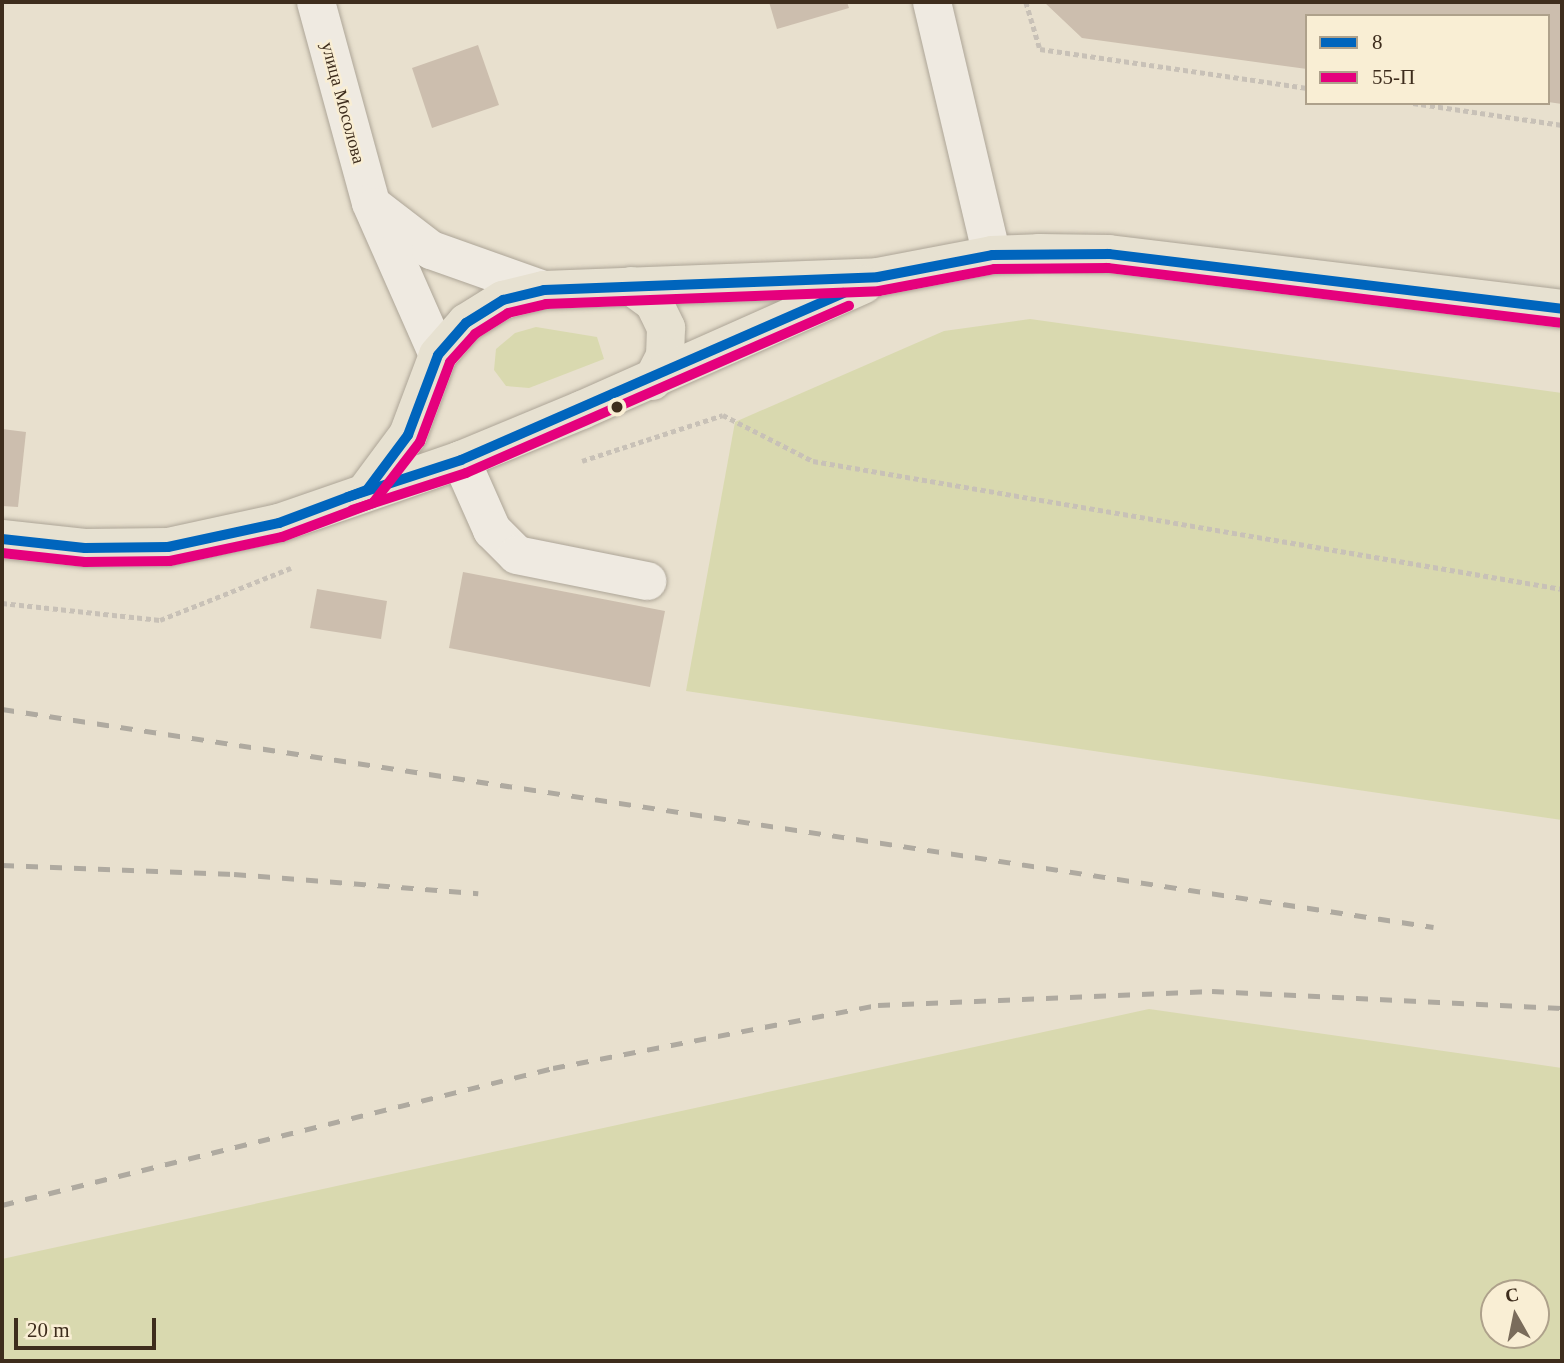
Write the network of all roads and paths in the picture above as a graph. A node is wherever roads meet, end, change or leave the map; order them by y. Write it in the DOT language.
graph roads {
  1 [pos="316,2"];
  2 [pos="932,2"];
  3 [pos="1026,2"];
  4 [pos="1305,88"];
  5 [pos="1427,105"];
  6 [pos="1562,125"];
  7 [pos="371,204"];
  8 [pos="992,256"];
  9 [pos="878,277"];
  10 [pos="631,285"];
  11 [pos="544,290"];
  12 [pos="1562,309"];
  13 [pos="433,373"];
  14 [pos="652,381"];
  15 [pos="461,460"];
  16 [pos="580,462"];
  17 [pos="368,490"];
  18 [pos="2,539"];
  19 [pos="298,565"];
  20 [pos="648,580"];
  21 [pos="1562,589"];
  22 [pos="2,603"];
  1 -- 7 [label="street, улица Мосолова"];
  2 -- 8 [label="street"];
  3 -- 4 [label="path"];
  5 -- 6 [label="path"];
  7 -- 11 [label="street"];
  7 -- 13 [label="street, улица Мосолова"];
  8 -- 9 [label="main road"];
  8 -- 12 [label="main road"];
  9 -- 10 [label="main road"];
  9 -- 14 [label="main road"];
  10 -- 11 [label="main road"];
  10 -- 14 [label="main road"];
  11 -- 13 [label="main road"];
  13 -- 15 [label="main road"];
  13 -- 17 [label="main road"];
  14 -- 15 [label="main road"];
  15 -- 17 [label="main road"];
  15 -- 20 [label="street"];
  16 -- 21 [label="path"];
  17 -- 18 [label="main road"];
  19 -- 22 [label="path"];
}
